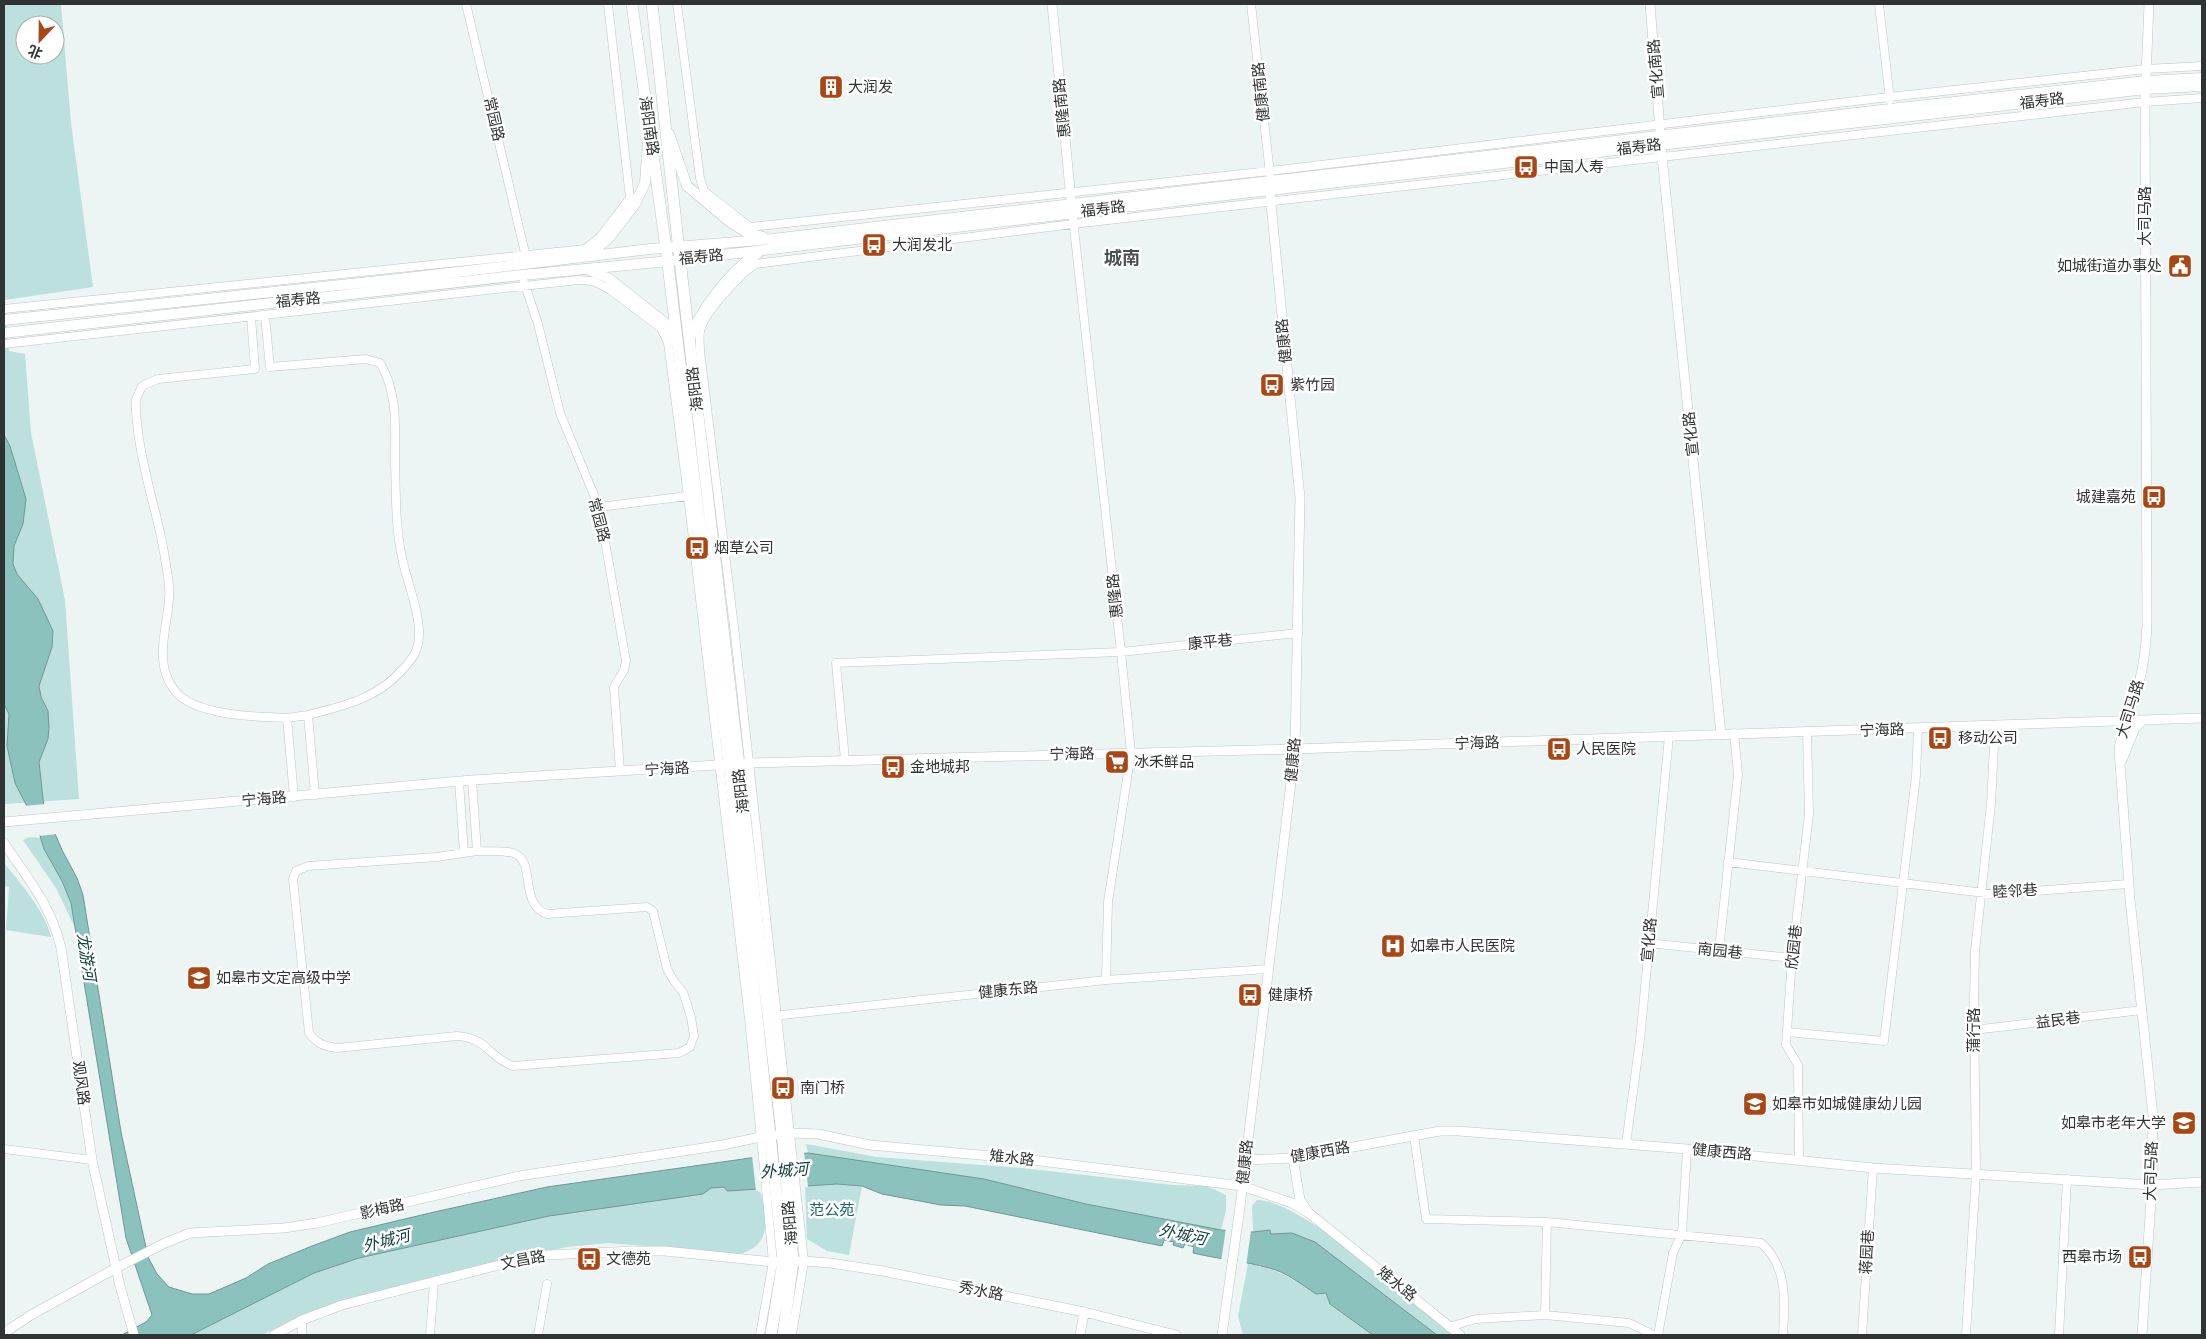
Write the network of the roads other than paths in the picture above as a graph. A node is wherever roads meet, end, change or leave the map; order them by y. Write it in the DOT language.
graph roads {
  1 [pos="466,4"];
  2 [pos="608,4"];
  3 [pos="632,4"];
  4 [pos="652,4"];
  5 [pos="677,4"];
  6 [pos="1052,4"];
  7 [pos="1251,4"];
  8 [pos="1650,4"];
  9 [pos="1879,4"];
  10 [pos="2149,4"];
  11 [pos="2202,66"];
  12 [pos="2146,69"];
  13 [pos="2202,78"];
  14 [pos="2146,85"];
  15 [pos="2202,86"];
  16 [pos="1889,97"];
  17 [pos="2202,98"];
  18 [pos="2145,102"];
  19 [pos="1890,109"];
  20 [pos="665,123"];
  21 [pos="1660,124"];
  22 [pos="650,128"];
  23 [pos="1661,140"];
  24 [pos="1662,156"];
  25 [pos="1269,181"];
  26 [pos="1070,192"];
  27 [pos="1270,202"];
  28 [pos="1072,209"];
  29 [pos="1073,224"];
  30 [pos="772,238"];
  31 [pos="678,247"];
  32 [pos="666,248"];
  33 [pos="762,250"];
  34 [pos="585,256"];
  35 [pos="526,259"];
  36 [pos="667,260"];
  37 [pos="680,260"];
  38 [pos="586,269"];
  39 [pos="522,275"];
  40 [pos="526,286"];
  41 [pos="4,309"];
  42 [pos="265,316"];
  43 [pos="251,317"];
  44 [pos="4,320"];
  45 [pos="4,333"];
  46 [pos="689,341"];
  47 [pos="677,343"];
  48 [pos="4,344"];
  49 [pos="270,367"];
  50 [pos="255,369"];
  51 [pos="688,496"];
  52 [pos="599,507"];
  53 [pos="1298,633"];
  54 [pos="1121,652"];
  55 [pos="308,715"];
  56 [pos="287,718"];
  57 [pos="2202,718"];
  58 [pos="2127,720"];
  59 [pos="2143,720"];
  60 [pos="1995,726"];
  61 [pos="1918,729"];
  62 [pos="1807,732"];
  63 [pos="1734,733"];
  64 [pos="1721,734"];
  65 [pos="1669,736"];
  66 [pos="1295,749"];
  67 [pos="1131,753"];
  68 [pos="845,760"];
  69 [pos="734,765"];
  70 [pos="2120,767"];
  71 [pos="620,772"];
  72 [pos="472,780"];
  73 [pos="459,781"];
  74 [pos="315,795"];
  75 [pos="294,797"];
  76 [pos="4,822"];
  77 [pos="4,843"];
  78 [pos="477,851"];
  79 [pos="464,852"];
  80 [pos="1728,862"];
  81 [pos="1803,872"];
  82 [pos="1902,883"];
  83 [pos="2129,884"];
  84 [pos="1981,892"];
  85 [pos="1648,943"];
  86 [pos="1719,950"];
  87 [pos="1792,958"];
  88 [pos="1268,969"];
  89 [pos="1106,980"];
  90 [pos="2142,1010"];
  91 [pos="763,1017"];
  92 [pos="1974,1030"];
  93 [pos="1787,1032"];
  94 [pos="1414,1136"];
  95 [pos="776,1139"];
  96 [pos="1626,1144"];
  97 [pos="4,1149"];
  98 [pos="1687,1149"];
  99 [pos="1293,1158"];
  100 [pos="92,1160"];
  101 [pos="1245,1160"];
  102 [pos="1799,1160"];
  103 [pos="1873,1168"];
  104 [pos="1976,1174"];
  105 [pos="2067,1179"];
  106 [pos="2202,1182"];
  107 [pos="2152,1185"];
  108 [pos="1242,1186"];
  109 [pos="782,1196"];
  110 [pos="1309,1213"];
  111 [pos="1547,1222"];
  112 [pos="1682,1234"];
  113 [pos="788,1261"];
  114 [pos="116,1268"];
  115 [pos="434,1282"];
  116 [pos="548,1284"];
  117 [pos="1084,1312"];
  118 [pos="1545,1315"];
  119 [pos="302,1320"];
  120 [pos="1450,1327"];
  121 [pos="4,1333"];
  122 [pos="134,1335"];
  123 [pos="274,1335"];
  124 [pos="302,1335"];
  125 [pos="430,1335"];
  126 [pos="538,1335"];
  127 [pos="760,1335"];
  128 [pos="771,1335"];
  129 [pos="783,1335"];
  130 [pos="792,1335"];
  131 [pos="1080,1335"];
  132 [pos="1176,1335"];
  133 [pos="1222,1335"];
  134 [pos="1460,1335"];
  135 [pos="1654,1335"];
  136 [pos="1658,1335"];
  137 [pos="1783,1335"];
  138 [pos="1862,1335"];
  139 [pos="1966,1335"];
  140 [pos="2059,1335"];
  141 [pos="2142,1335"];
  1 -- 35 [label="street, 常园路"];
  2 -- 35 [label="street"];
  3 -- 22 [label="main road, 海阳南路"];
  4 -- 20 [label="main road, 海阳南路"];
  5 -- 26 [label="street"];
  6 -- 26 [label="street, 惠隆南路"];
  7 -- 25 [label="street, 健康南路"];
  8 -- 21 [label="street, 宣化南路"];
  9 -- 16 [label="street"];
  10 -- 12 [label="street, 大司马路"];
  11 -- 12 [label="street"];
  12 -- 14 [label="street, 大司马路"];
  12 -- 16 [label="street"];
  13 -- 14 [label="main road, 福寿路"];
  14 -- 15 [label="main road, 福寿路"];
  14 -- 18 [label="street, 大司马路"];
  14 -- 19 [label="main road, 福寿路"];
  14 -- 23 [label="main road, 福寿路"];
  16 -- 19 [label="street"];
  16 -- 21 [label="street"];
  17 -- 18 [label="street"];
  18 -- 24 [label="street"];
  18 -- 58 [label="street, 大司马路"];
  19 -- 23 [label="main road, 福寿路"];
  20 -- 30 [label="main road"];
  20 -- 31 [label="main road, 海阳南路"];
  21 -- 23 [label="street, 宣化南路"];
  21 -- 25 [label="street"];
  22 -- 32 [label="main road, 海阳南路"];
  22 -- 34 [label="main road"];
  23 -- 24 [label="street, 宣化路"];
  23 -- 25 [label="main road, 福寿路"];
  24 -- 27 [label="street"];
  24 -- 64 [label="street, 宣化路"];
  25 -- 26 [label="street"];
  25 -- 27 [label="street, 健康路"];
  25 -- 28 [label="main road, 福寿路"];
  26 -- 28 [label="street, 惠隆南路"];
  27 -- 29 [label="street"];
  27 -- 53 [label="street, 健康路"];
  28 -- 29 [label="street, 惠隆路"];
  28 -- 30 [label="main road, 福寿路"];
  28 -- 33 [label="main road, 福寿路"];
  29 -- 54 [label="street, 惠隆路"];
  29 -- 69 [label="street"];
  30 -- 31 [label="main road, 福寿路"];
  31 -- 32 [label="main road, 福寿路"];
  31 -- 37 [label="main road, 海阳路"];
  32 -- 34 [label="main road, 福寿路"];
  32 -- 36 [label="main road, 海阳路"];
  33 -- 37 [label="main road, 福寿路"];
  33 -- 46 [label="main road"];
  34 -- 35 [label="main road, 福寿路"];
  35 -- 41 [label="street"];
  35 -- 44 [label="main road, 福寿路"];
  36 -- 37 [label="main road, 福寿路"];
  36 -- 38 [label="main road, 福寿路"];
  36 -- 47 [label="main road, 海阳路"];
  37 -- 46 [label="main road, 海阳路"];
  38 -- 39 [label="main road, 福寿路"];
  38 -- 47 [label="main road"];
  39 -- 40 [label="street, 常园路"];
  39 -- 45 [label="main road, 福寿路"];
  40 -- 42 [label="street"];
  40 -- 51 [label="street"];
  40 -- 52 [label="street, 常园路"];
  42 -- 43 [label="street"];
  42 -- 49 [label="street"];
  43 -- 48 [label="street"];
  43 -- 50 [label="street"];
  46 -- 69 [label="main road, 海阳路"];
  47 -- 69 [label="main road, 海阳路"];
  49 -- 50 [label="street"];
  49 -- 55 [label="street"];
  50 -- 56 [label="street"];
  51 -- 52 [label="street"];
  51 -- 69 [label="street"];
  52 -- 71 [label="street, 常园路"];
  53 -- 54 [label="street, 康平巷"];
  53 -- 66 [label="street, 健康路"];
  54 -- 67 [label="street, 惠隆路"];
  54 -- 68 [label="street, 康平巷"];
  55 -- 56 [label="street"];
  55 -- 74 [label="street"];
  56 -- 75 [label="street"];
  57 -- 59 [label="street, 宁海路"];
  58 -- 59 [label="street, 宁海路"];
  58 -- 60 [label="street, 宁海路"];
  58 -- 70 [label="street, 大司马路"];
  59 -- 70 [label="street"];
  60 -- 61 [label="street, 宁海路"];
  60 -- 84 [label="street, 蒲行路"];
  61 -- 62 [label="street, 宁海路"];
  61 -- 82 [label="street"];
  62 -- 63 [label="street, 宁海路"];
  62 -- 81 [label="street, 欣园巷"];
  63 -- 64 [label="street, 宁海路"];
  63 -- 80 [label="street"];
  64 -- 65 [label="street, 宁海路"];
  65 -- 66 [label="street, 宁海路"];
  65 -- 85 [label="street, 宣化路"];
  66 -- 67 [label="street, 宁海路"];
  66 -- 88 [label="street, 健康路"];
  67 -- 68 [label="street, 宁海路"];
  67 -- 89 [label="street, 惠隆路"];
  68 -- 69 [label="street, 宁海路"];
  69 -- 71 [label="street, 宁海路"];
  69 -- 91 [label="main road, 海阳路"];
  69 -- 91 [label="street"];
  70 -- 83 [label="street, 大司马路"];
  71 -- 72 [label="street, 宁海路"];
  72 -- 73 [label="street, 宁海路"];
  72 -- 78 [label="street"];
  73 -- 74 [label="street, 宁海路"];
  73 -- 79 [label="street"];
  74 -- 75 [label="street, 宁海路"];
  75 -- 76 [label="street, 宁海路"];
  77 -- 100 [label="street, 观风路"];
  78 -- 79 [label="street"];
  78 -- 79 [label="street"];
  80 -- 81 [label="street, 睦邻巷"];
  80 -- 86 [label="street"];
  81 -- 82 [label="street, 睦邻巷"];
  81 -- 87 [label="street, 欣园巷"];
  82 -- 84 [label="street, 睦邻巷"];
  82 -- 93 [label="street"];
  83 -- 84 [label="street, 睦邻巷"];
  83 -- 90 [label="street, 大司马路"];
  84 -- 92 [label="street, 蒲行路"];
  85 -- 86 [label="street, 南园巷"];
  85 -- 96 [label="street, 宣化路"];
  86 -- 87 [label="street, 南园巷"];
  87 -- 93 [label="street, 欣园巷"];
  88 -- 89 [label="street, 健康东路"];
  88 -- 101 [label="street, 健康路"];
  89 -- 91 [label="street, 健康东路"];
  90 -- 92 [label="street, 益民巷"];
  90 -- 107 [label="street, 大司马路"];
  91 -- 95 [label="main road, 海阳路"];
  91 -- 95 [label="street"];
  92 -- 104 [label="street, 蒲行路"];
  93 -- 102 [label="street, 欣园巷"];
  94 -- 96 [label="street, 健康西路"];
  94 -- 99 [label="street, 健康西路"];
  94 -- 111 [label="street"];
  95 -- 108 [label="street, 雉水路"];
  95 -- 109 [label="main road, 海阳路"];
  95 -- 109 [label="street"];
  95 -- 114 [label="street, 影梅路"];
  96 -- 98 [label="street, 健康西路"];
  97 -- 100 [label="street"];
  98 -- 102 [label="street, 健康西路"];
  98 -- 112 [label="street"];
  99 -- 101 [label="street, 健康西路"];
  99 -- 110 [label="street, 雉水路"];
  100 -- 114 [label="street, 观风路"];
  101 -- 108 [label="street, 健康路"];
  102 -- 103 [label="street, 健康西路"];
  103 -- 104 [label="street, 健康西路"];
  103 -- 138 [label="street, 蒋园巷"];
  104 -- 105 [label="street, 健康西路"];
  104 -- 139 [label="street, 蒲行路"];
  105 -- 107 [label="street, 健康西路"];
  105 -- 140 [label="street"];
  106 -- 107 [label="street, 健康西路"];
  107 -- 141 [label="street, 大司马路"];
  108 -- 110 [label="street, 雉水路"];
  108 -- 133 [label="street, 健康路"];
  109 -- 113 [label="main road, 海阳路"];
  109 -- 113 [label="street"];
  110 -- 120 [label="street, 雉水路"];
  111 -- 112 [label="street"];
  111 -- 118 [label="street"];
  112 -- 136 [label="street"];
  112 -- 137 [label="street"];
  113 -- 115 [label="street, 文昌路"];
  113 -- 117 [label="street, 秀水路"];
  113 -- 127 [label="street"];
  113 -- 128 [label="main road, 海阳路"];
  113 -- 129 [label="main road, 海阳路"];
  113 -- 130 [label="street"];
  114 -- 121 [label="street, 影梅路"];
  114 -- 122 [label="street, 观风路"];
  115 -- 119 [label="street, 文昌路"];
  115 -- 125 [label="street"];
  116 -- 126 [label="street"];
  117 -- 131 [label="street"];
  117 -- 132 [label="street, 秀水路"];
  118 -- 120 [label="street"];
  118 -- 135 [label="street"];
  119 -- 123 [label="street, 文昌路"];
  119 -- 124 [label="street"];
  120 -- 134 [label="street, 雉水路"];
}
